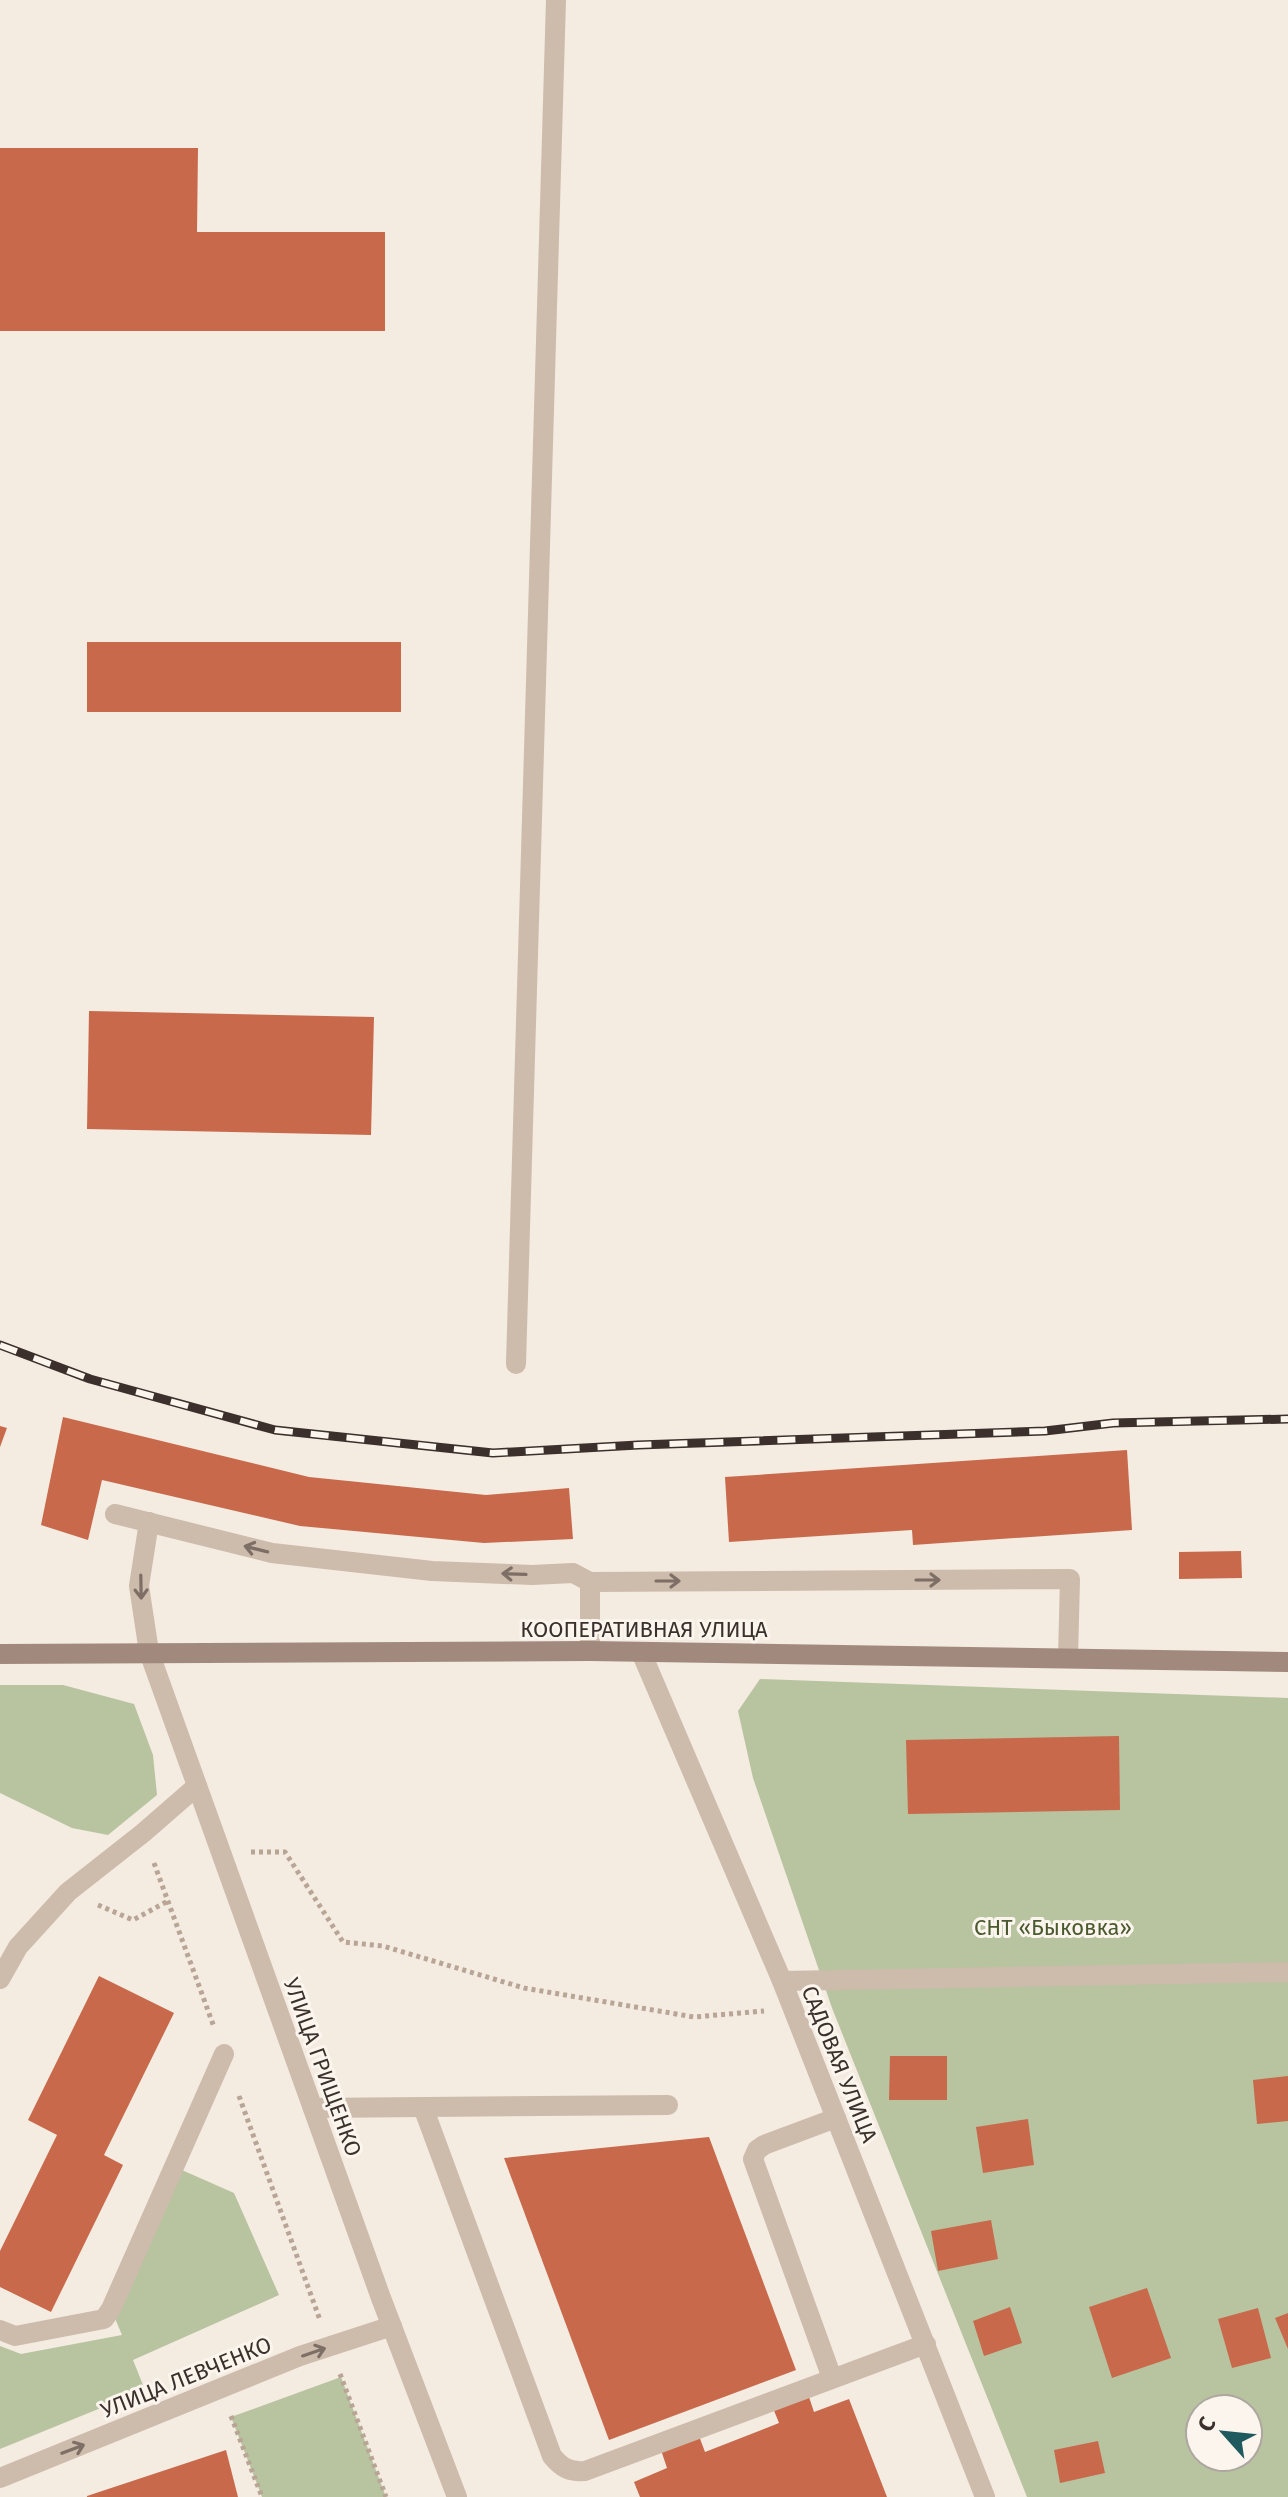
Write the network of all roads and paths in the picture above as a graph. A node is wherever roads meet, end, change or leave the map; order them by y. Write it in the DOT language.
graph roads {
  1 [pos="556,0"];
  2 [pos="516,1364"];
  3 [pos="115,1514"];
  4 [pos="149,1522"];
  5 [pos="590,1582"];
  6 [pos="590,1651"];
  7 [pos="149,1652"];
  8 [pos="641,1652"];
  9 [pos="0,1654"];
  10 [pos="1068,1658"];
  11 [pos="1288,1662"];
  12 [pos="197,1786"];
  13 [pos="143,1833"];
  14 [pos="219,1851"];
  15 [pos="68,1892"];
  16 [pos="168,1901"];
  17 [pos="1288,1972"];
  18 [pos="0,1979"];
  19 [pos="782,1981"];
  20 [pos="793,2008"];
  21 [pos="224,2054"];
  22 [pos="668,2105"];
  23 [pos="423,2107"];
  24 [pos="313,2108"];
  25 [pos="836,2118"];
  26 [pos="392,2326"];
  27 [pos="0,2330"];
  28 [pos="926,2344"];
  29 [pos="329,2346"];
  30 [pos="832,2378"];
  31 [pos="221,2389"];
  32 [pos="0,2478"];
  33 [pos="262,2497"];
  34 [pos="386,2497"];
  35 [pos="457,2497"];
  36 [pos="985,2497"];
  1 -- 2 [label="street"];
  3 -- 4 [label="street"];
  5 -- 4 [label="street, one-way"];
  4 -- 7 [label="street, УЛИЦА ГРИЩЕНКО, one-way"];
  5 -- 6 [label="street"];
  5 -- 10 [label="street, one-way"];
  6 -- 7 [label="main road, КООПЕРАТИВНАЯ УЛИЦА"];
  6 -- 8 [label="main road, КООПЕРАТИВНАЯ УЛИЦА"];
  7 -- 9 [label="main road, КООПЕРАТИВНАЯ УЛИЦА"];
  7 -- 12 [label="street, УЛИЦА ГРИЩЕНКО"];
  8 -- 10 [label="main road, КООПЕРАТИВНАЯ УЛИЦА"];
  8 -- 19 [label="street, САДОВАЯ УЛИЦА"];
  10 -- 11 [label="main road, КООПЕРАТИВНАЯ УЛИЦА"];
  12 -- 13 [label="street"];
  12 -- 14 [label="street, УЛИЦА ГРИЩЕНКО"];
  13 -- 15 [label="street"];
  13 -- 16 [label="path"];
  14 -- 20 [label="path"];
  14 -- 24 [label="street, УЛИЦА ГРИЩЕНКО"];
  15 -- 16 [label="path"];
  15 -- 18 [label="street"];
  16 -- 21 [label="path"];
  17 -- 19 [label="street"];
  19 -- 20 [label="street, САДОВАЯ УЛИЦА"];
  20 -- 25 [label="street, САДОВАЯ УЛИЦА"];
  21 -- 27 [label="street"];
  21 -- 29 [label="path"];
  22 -- 23 [label="street"];
  23 -- 24 [label="street"];
  23 -- 30 [label="street"];
  24 -- 26 [label="street, УЛИЦА ГРИЩЕНКО"];
  25 -- 28 [label="street, САДОВАЯ УЛИЦА"];
  25 -- 30 [label="street"];
  26 -- 29 [label="street, УЛИЦА ЛЕВЧЕНКО"];
  26 -- 35 [label="street, УЛИЦА ГРИЩЕНКО"];
  28 -- 30 [label="street"];
  28 -- 36 [label="street, САДОВАЯ УЛИЦА"];
  31 -- 29 [label="street, УЛИЦА ЛЕВЧЕНКО, one-way"];
  29 -- 34 [label="path"];
  32 -- 31 [label="street, УЛИЦА ЛЕВЧЕНКО, one-way"];
  31 -- 33 [label="path"];
}
